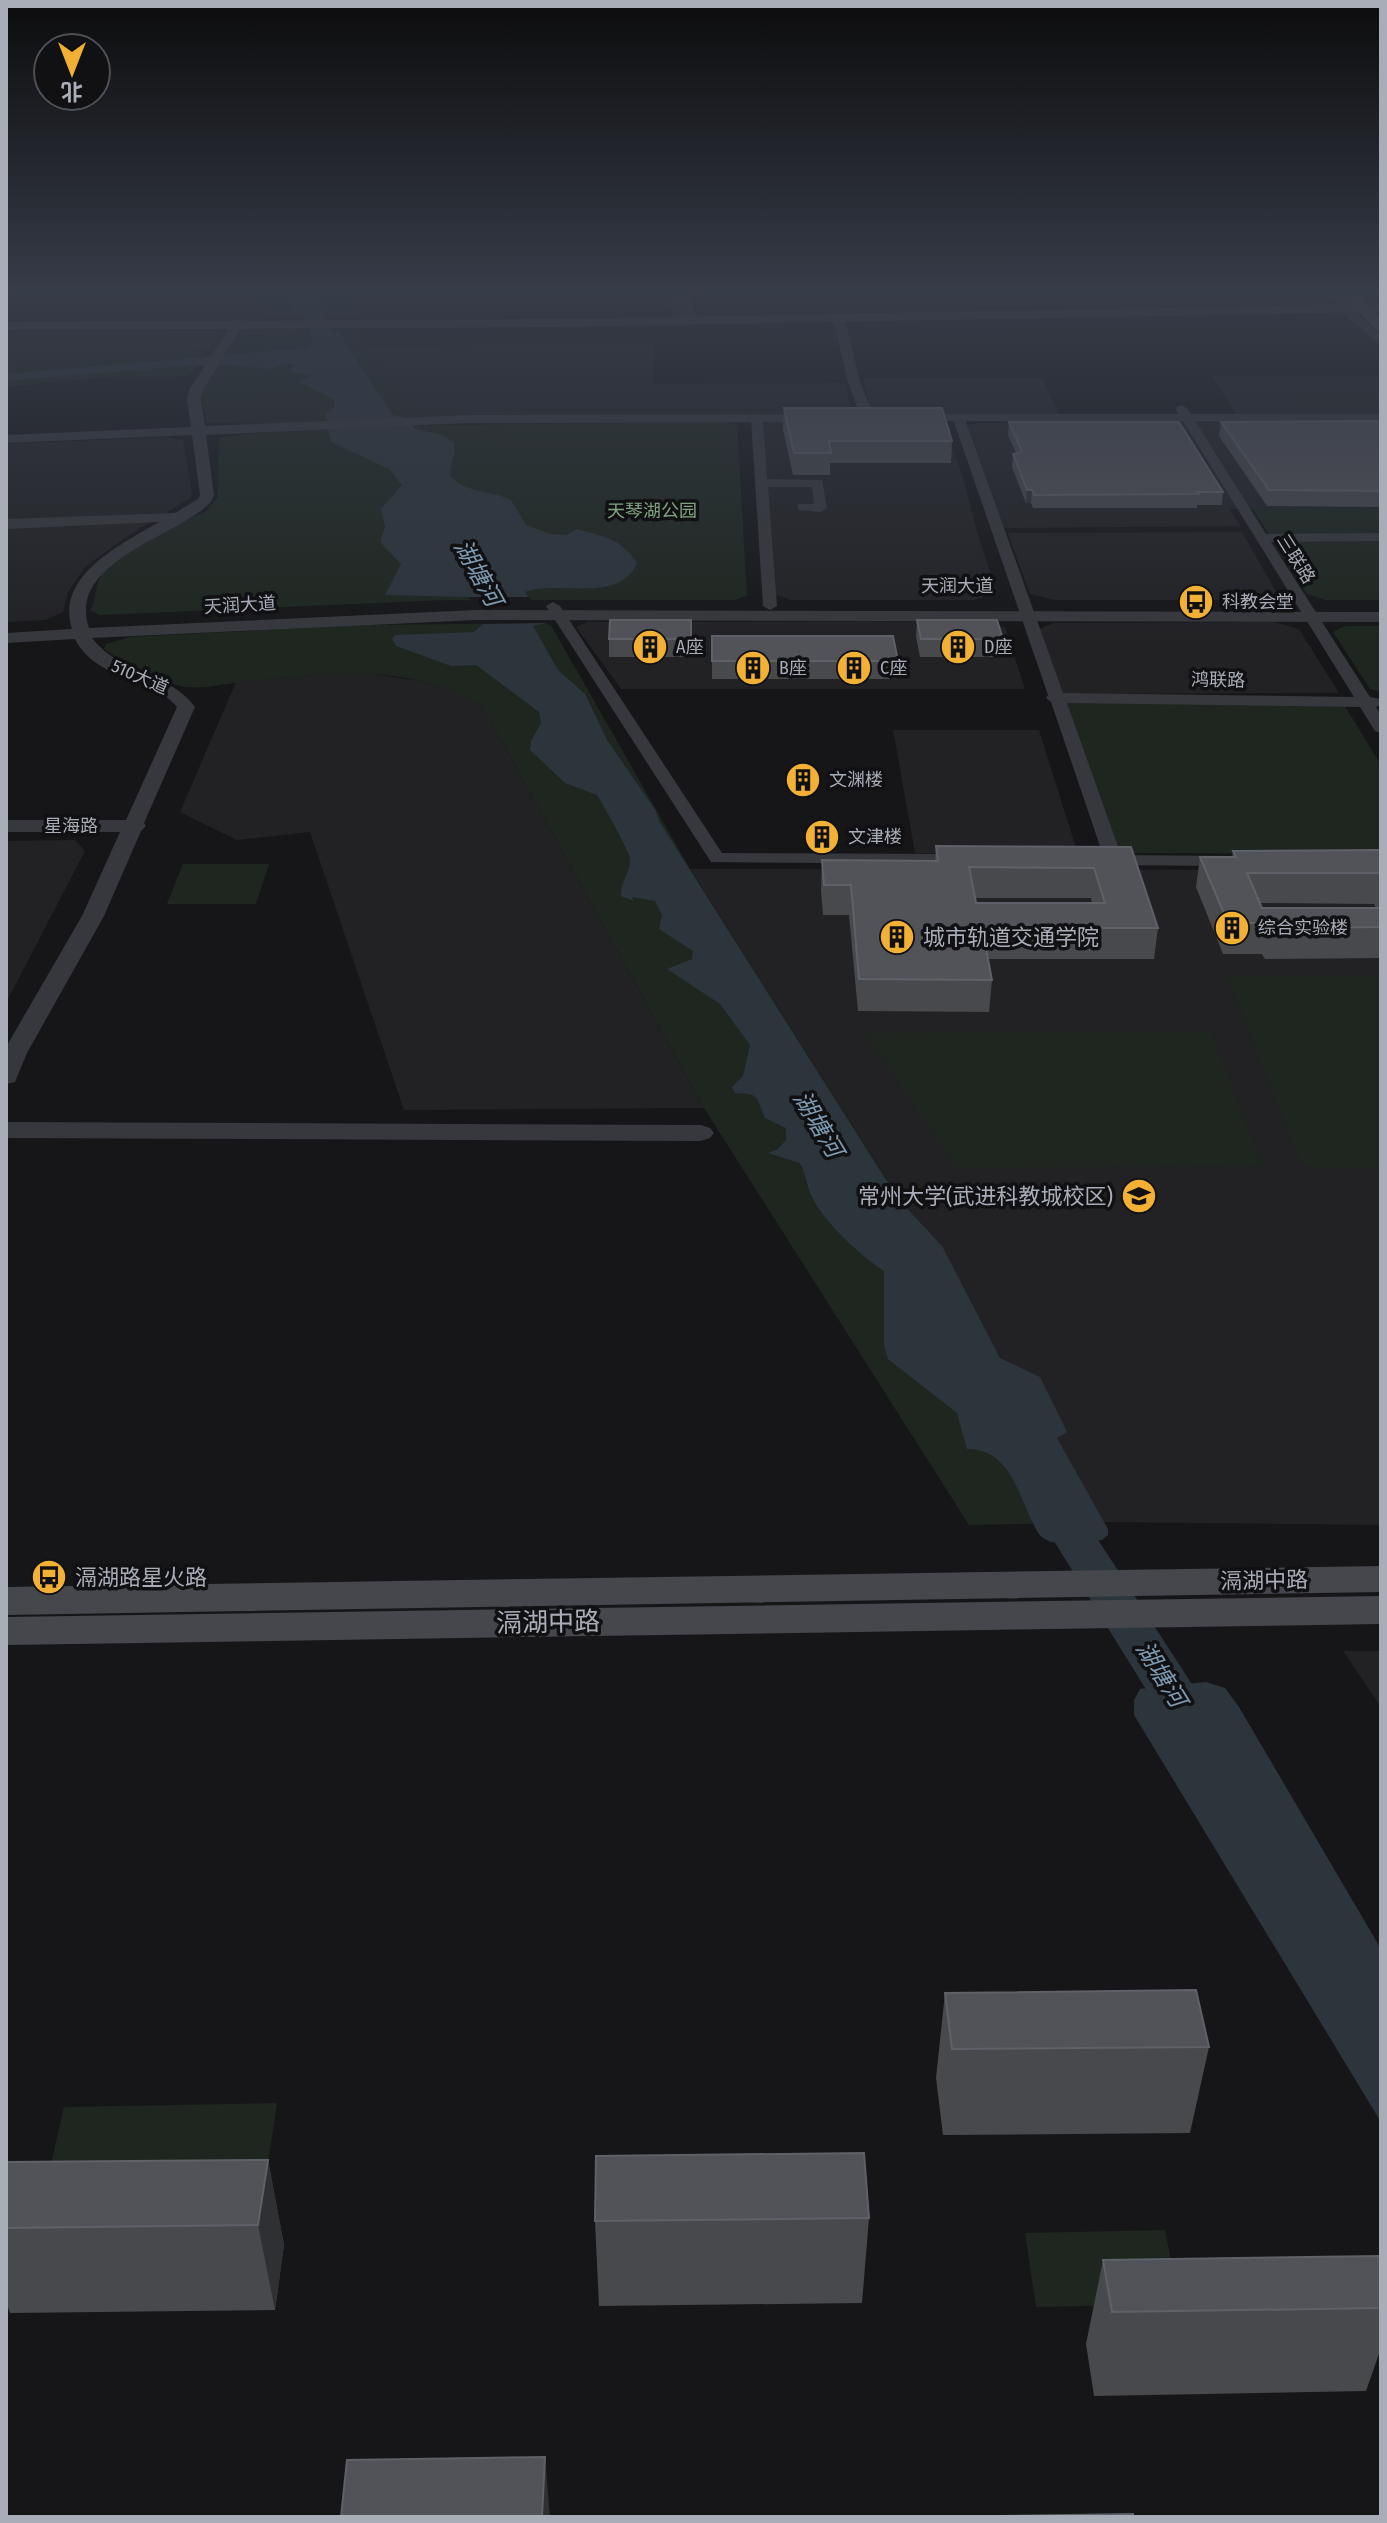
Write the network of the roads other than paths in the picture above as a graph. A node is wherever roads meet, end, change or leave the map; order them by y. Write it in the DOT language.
graph roads {
  1 [pos="196,411"];
  2 [pos="864,411"];
  3 [pos="1184,414"];
  4 [pos="867,418"];
  5 [pos="1381,418"];
  6 [pos="757,419"];
  7 [pos="959,419"];
  8 [pos="200,431"];
  9 [pos="6,439"];
  10 [pos="780,501"];
  11 [pos="183,517"];
  12 [pos="6,524"];
  13 [pos="1381,537"];
  14 [pos="1262,538"];
  15 [pos="770,606"];
  16 [pos="1381,606"];
  17 [pos="546,611"];
  18 [pos="1025,611"];
  19 [pos="1308,611"];
  20 [pos="1381,617"];
  21 [pos="6,629"];
  22 [pos="82,629"];
  23 [pos="6,638"];
  24 [pos="1054,698"];
  25 [pos="1373,702"];
  26 [pos="1381,728"];
  27 [pos="6,826"];
  28 [pos="136,826"];
  29 [pos="987,859"];
  30 [pos="1082,860"];
  31 [pos="1114,860"];
  32 [pos="1246,861"];
  33 [pos="6,1077"];
  34 [pos="6,1130"];
  35 [pos="701,1133"];
  36 [pos="1381,1579"];
  37 [pos="1157,1596"];
  38 [pos="1085,1597"];
  39 [pos="6,1601"];
  40 [pos="1381,1610"];
  41 [pos="6,1631"];
  1 -- 8 [label="street"];
  2 -- 4 [label="street"];
  3 -- 5 [label="street"];
  3 -- 7 [label="street"];
  3 -- 14 [label="street, 三联路"];
  4 -- 6 [label="street"];
  4 -- 7 [label="street"];
  6 -- 8 [label="street"];
  6 -- 10 [label="street"];
  7 -- 18 [label="street"];
  8 -- 9 [label="street"];
  8 -- 11 [label="street"];
  10 -- 10 [label="street"];
  10 -- 15 [label="street"];
  11 -- 12 [label="street"];
  11 -- 22 [label="street"];
  13 -- 14 [label="street"];
  14 -- 19 [label="street, 三联路"];
  15 -- 17 [label="street, 天润大道"];
  15 -- 18 [label="street, 天润大道"];
  16 -- 19 [label="street, 天润大道"];
  17 -- 18 [label="street, 天润大道"];
  17 -- 22 [label="street, 天润大道"];
  17 -- 29 [label="street"];
  18 -- 19 [label="street, 天润大道"];
  18 -- 24 [label="street"];
  19 -- 20 [label="street, 天润大道"];
  19 -- 25 [label="street, 三联路"];
  21 -- 22 [label="street, 天润大道"];
  22 -- 23 [label="street, 天润大道"];
  22 -- 28 [label="street, 510大道"];
  24 -- 25 [label="street, 鸿联路"];
  24 -- 31 [label="street"];
  25 -- 26 [label="street, 三联路"];
  27 -- 28 [label="street, 星海路"];
  28 -- 33 [label="street, 510大道"];
  30 -- 31 [label="street"];
  31 -- 32 [label="street"];
  34 -- 35 [label="street"];
  36 -- 37 [label="main road, 滆湖中路"];
  37 -- 38 [label="main road"];
  37 -- 40 [label="main road, 滆湖中路"];
  38 -- 39 [label="main road, 滆湖中路"];
  38 -- 41 [label="main road, 滆湖中路"];
}
